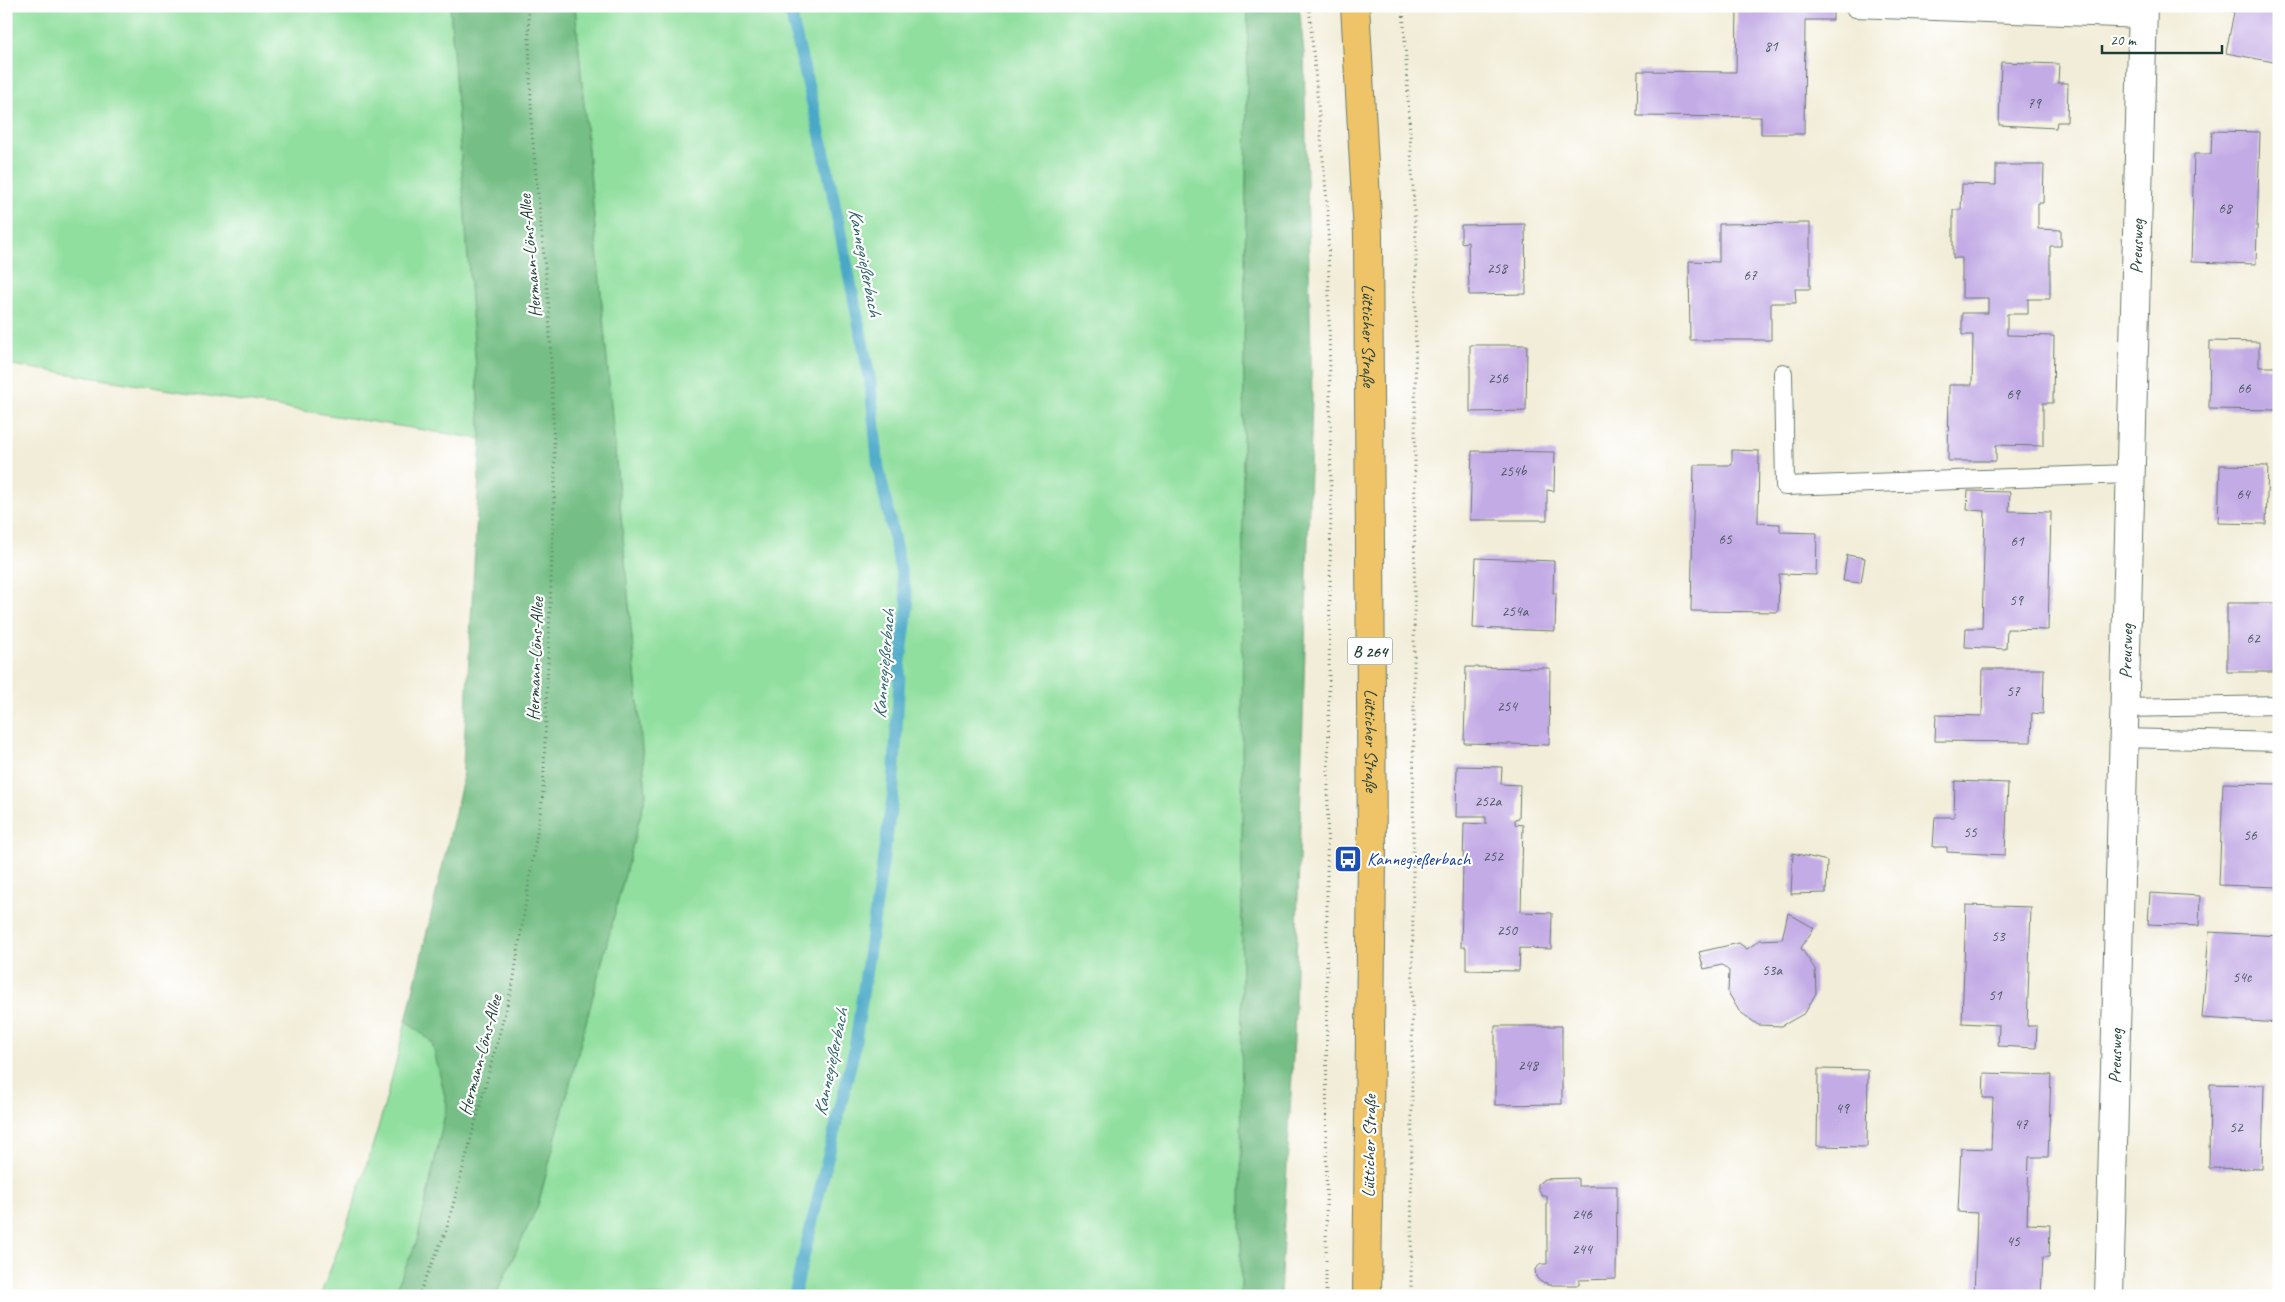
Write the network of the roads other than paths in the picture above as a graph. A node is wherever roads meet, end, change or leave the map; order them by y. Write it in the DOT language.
graph roads {
  1 [pos="1355,6"];
  2 [pos="1855,8"];
  3 [pos="2143,13"];
  4 [pos="1784,373"];
  5 [pos="2130,474"];
  6 [pos="2279,705"];
  7 [pos="2124,708"];
  8 [pos="2123,738"];
  9 [pos="2279,742"];
  10 [pos="1367,1296"];
  11 [pos="2109,1296"];
  1 -- 10 [label="main road, Lütticher Straße / B 264"];
  2 -- 3 [label="lane"];
  3 -- 5 [label="street, Preusweg"];
  4 -- 5 [label="lane"];
  5 -- 7 [label="street, Preusweg"];
  6 -- 7 [label="lane"];
  7 -- 8 [label="street, Preusweg"];
  8 -- 9 [label="lane"];
  8 -- 11 [label="street, Preusweg"];
}
